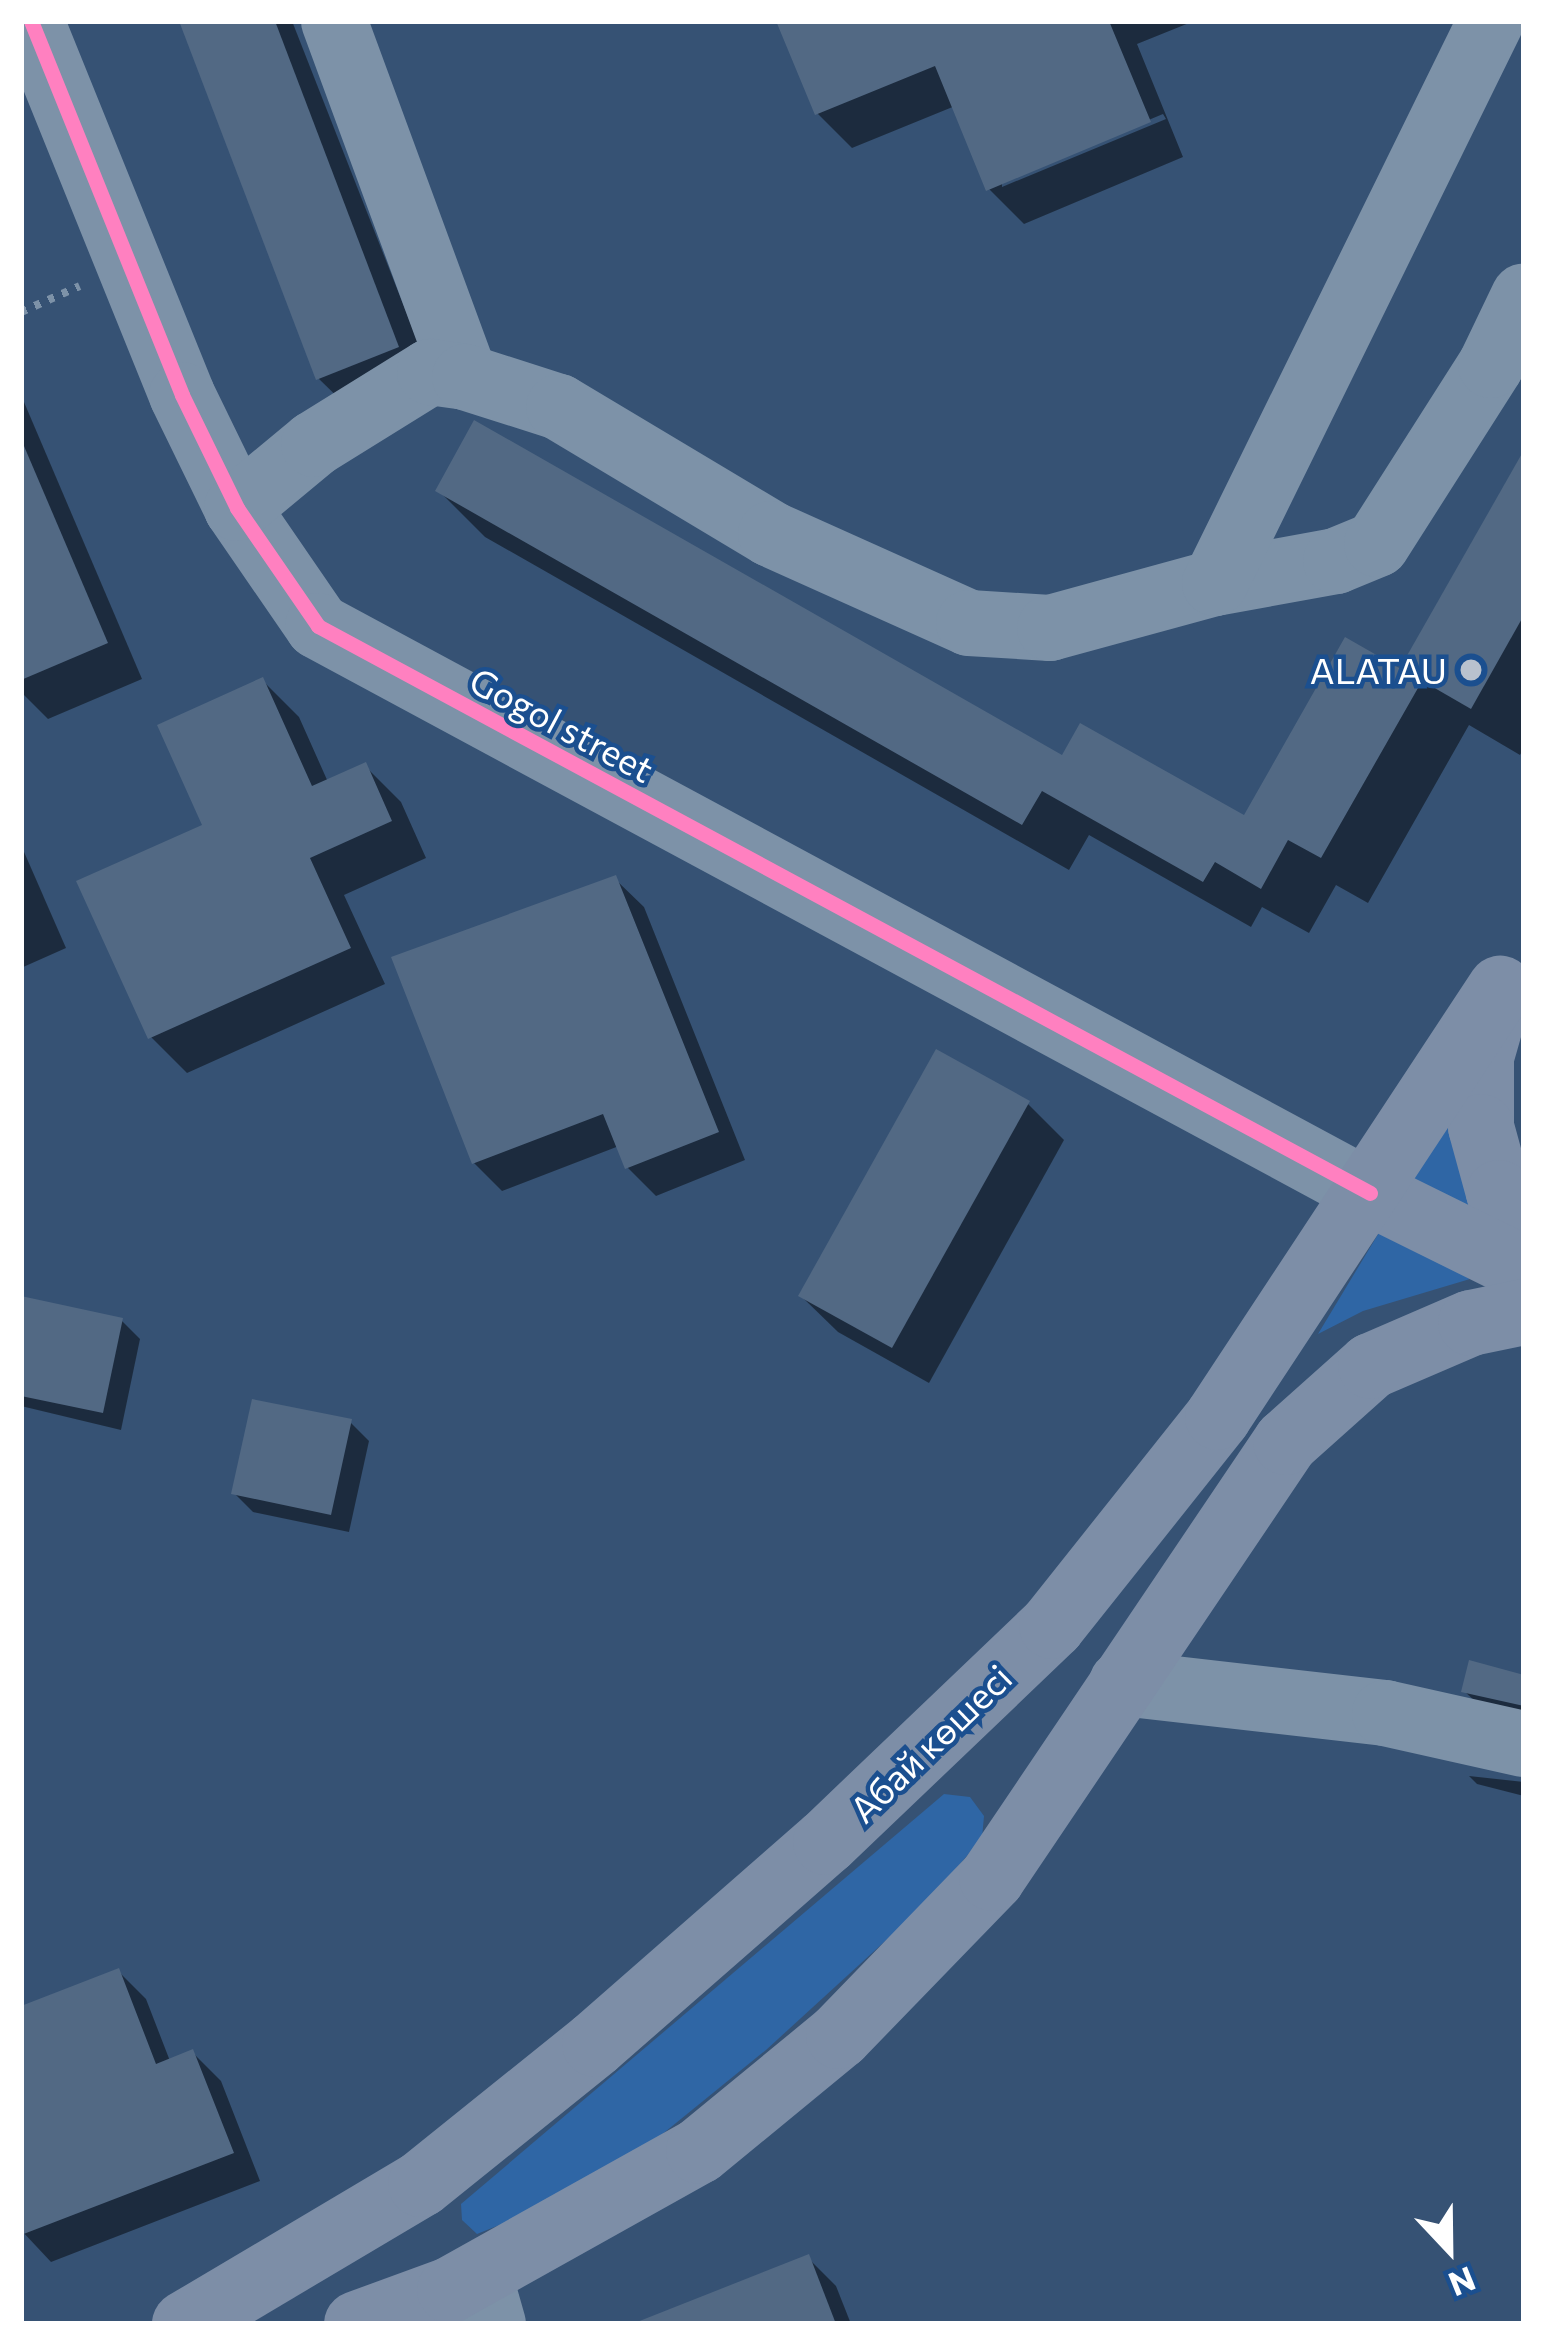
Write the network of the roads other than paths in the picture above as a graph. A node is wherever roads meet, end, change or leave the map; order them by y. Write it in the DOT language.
graph roads {
  1 [pos="31,21"];
  2 [pos="334,21"];
  3 [pos="1491,21"];
  4 [pos="1524,296"];
  5 [pos="465,376"];
  6 [pos="237,508"];
  7 [pos="1215,583"];
  8 [pos="1512,971"];
  9 [pos="1370,1192"];
  10 [pos="1524,1234"];
  11 [pos="1524,1269"];
  12 [pos="1524,1312"];
  13 [pos="1122,1683"];
  14 [pos="1524,1744"];
  15 [pos="486,2300"];
  16 [pos="185,2324"];
  17 [pos="357,2324"];
  1 -- 6 [label="street, Gogol street"];
  2 -- 5 [label="street"];
  3 -- 7 [label="street"];
  4 -- 7 [label="street"];
  5 -- 6 [label="street"];
  5 -- 7 [label="street"];
  6 -- 9 [label="street, Gogol street"];
  8 -- 9 [label="main road, Абай көшесі"];
  8 -- 10 [label="main road"];
  9 -- 11 [label="main road"];
  9 -- 16 [label="main road, Абай көшесі"];
  12 -- 13 [label="main road"];
  13 -- 14 [label="street"];
  13 -- 15 [label="main road"];
  15 -- 17 [label="main road"];
}
